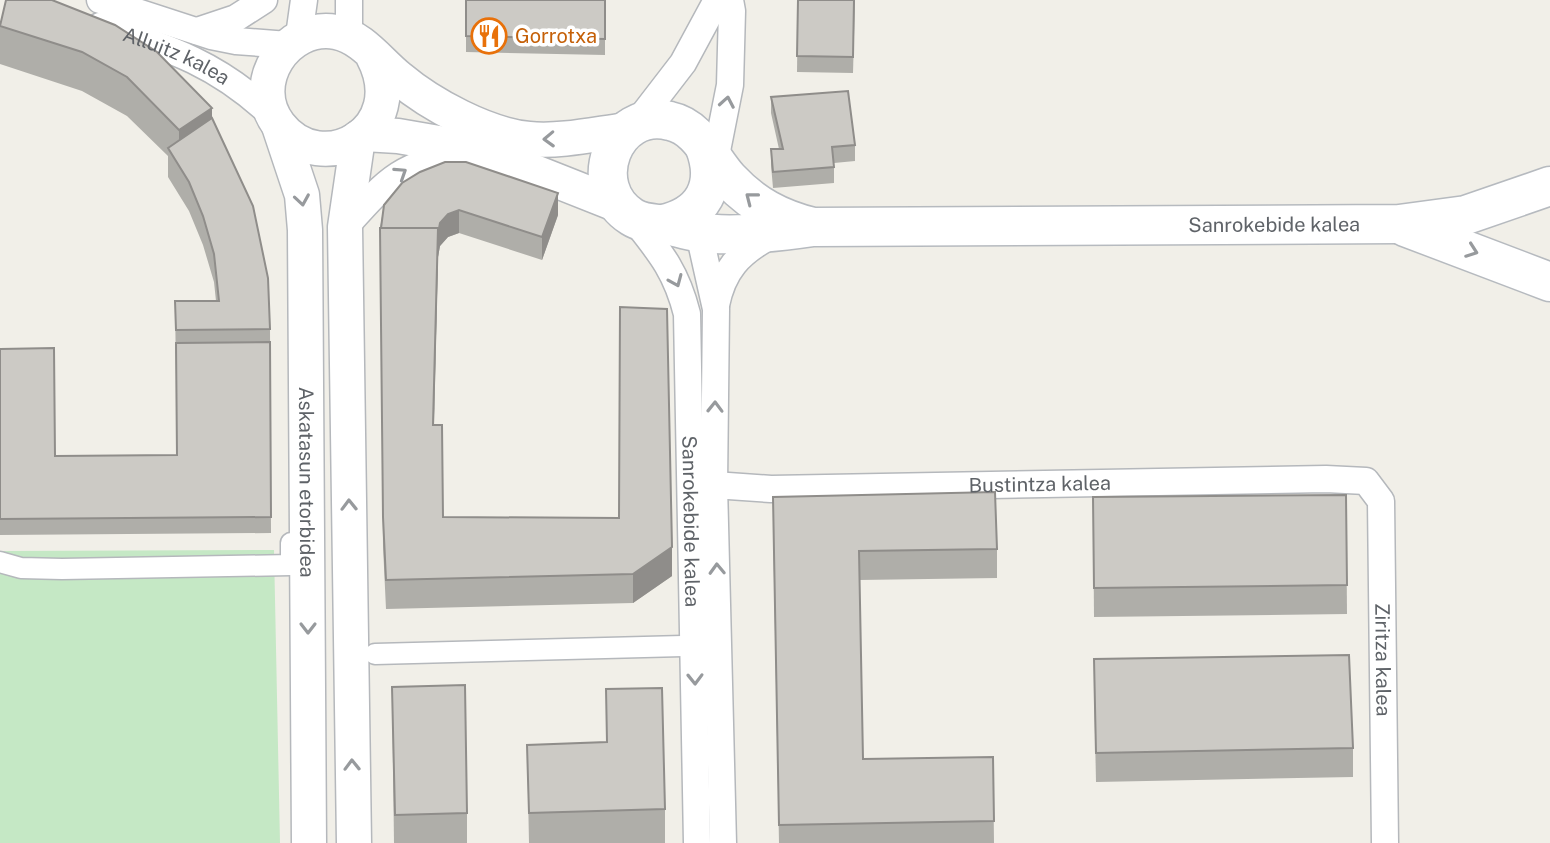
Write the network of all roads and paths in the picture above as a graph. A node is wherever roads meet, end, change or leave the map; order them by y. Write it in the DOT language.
graph roads {
  1 [pos="100,0"];
  2 [pos="264,0"];
  3 [pos="304,0"];
  4 [pos="349,0"];
  5 [pos="717,0"];
  6 [pos="730,0"];
  7 [pos="79,19"];
  8 [pos="197,31"];
  9 [pos="294,41"];
  10 [pos="361,46"];
  11 [pos="278,122"];
  12 [pos="631,127"];
  13 [pos="361,136"];
  14 [pos="479,150"];
  15 [pos="710,171"];
  16 [pos="1550,186"];
  17 [pos="653,220"];
  18 [pos="1399,224"];
  19 [pos="345,227"];
  20 [pos="813,227"];
  21 [pos="775,232"];
  22 [pos="1550,282"];
  23 [pos="716,309"];
  24 [pos="1366,481"];
  25 [pos="714,485"];
  26 [pos="291,543"];
  27 [pos="0,562"];
  28 [pos="683,646"];
  29 [pos="375,654"];
  30 [pos="309,843"];
  31 [pos="354,843"];
  32 [pos="697,843"];
  33 [pos="723,843"];
  34 [pos="1385,843"];
  1 -- 8 [label="street, Alluitz kalea"];
  2 -- 8 [label="street"];
  3 -- 9 [label="street"];
  4 -- 10 [label="street"];
  5 -- 12 [label="street"];
  15 -- 6 [label="street, one-way"];
  7 -- 11 [label="street, Alluitz kalea"];
  8 -- 9 [label="street, Alluitz kalea"];
  9 -- 10 [label="street"];
  9 -- 11 [label="street"];
  12 -- 10 [label="street, one-way"];
  10 -- 13 [label="street"];
  11 -- 13 [label="street"];
  11 -- 30 [label="street, Askatasun etorbidea, one-way"];
  12 -- 15 [label="main road"];
  12 -- 17 [label="main road"];
  13 -- 14 [label="street"];
  13 -- 19 [label="street, Askatasun etorbidea"];
  14 -- 17 [label="street"];
  19 -- 14 [label="street, one-way"];
  15 -- 17 [label="main road"];
  20 -- 15 [label="main road, one-way"];
  16 -- 18 [label="main road"];
  17 -- 21 [label="main road"];
  17 -- 23 [label="street, Sanrokebide kalea"];
  17 -- 32 [label="street, Sanrokebide kalea, one-way"];
  18 -- 20 [label="main road, Sanrokebide kalea"];
  18 -- 22 [label="main road, one-way"];
  31 -- 19 [label="street, Askatasun etorbidea, one-way"];
  20 -- 21 [label="main road"];
  21 -- 23 [label="street"];
  25 -- 23 [label="street, Sanrokebide kalea, one-way"];
  24 -- 25 [label="street, Bustintza kalea"];
  24 -- 34 [label="street, Ziritza kalea"];
  33 -- 25 [label="street, Sanrokebide kalea, one-way"];
  26 -- 27 [label="street, Askatasun etorbidea"];
  28 -- 29 [label="street"];
}
